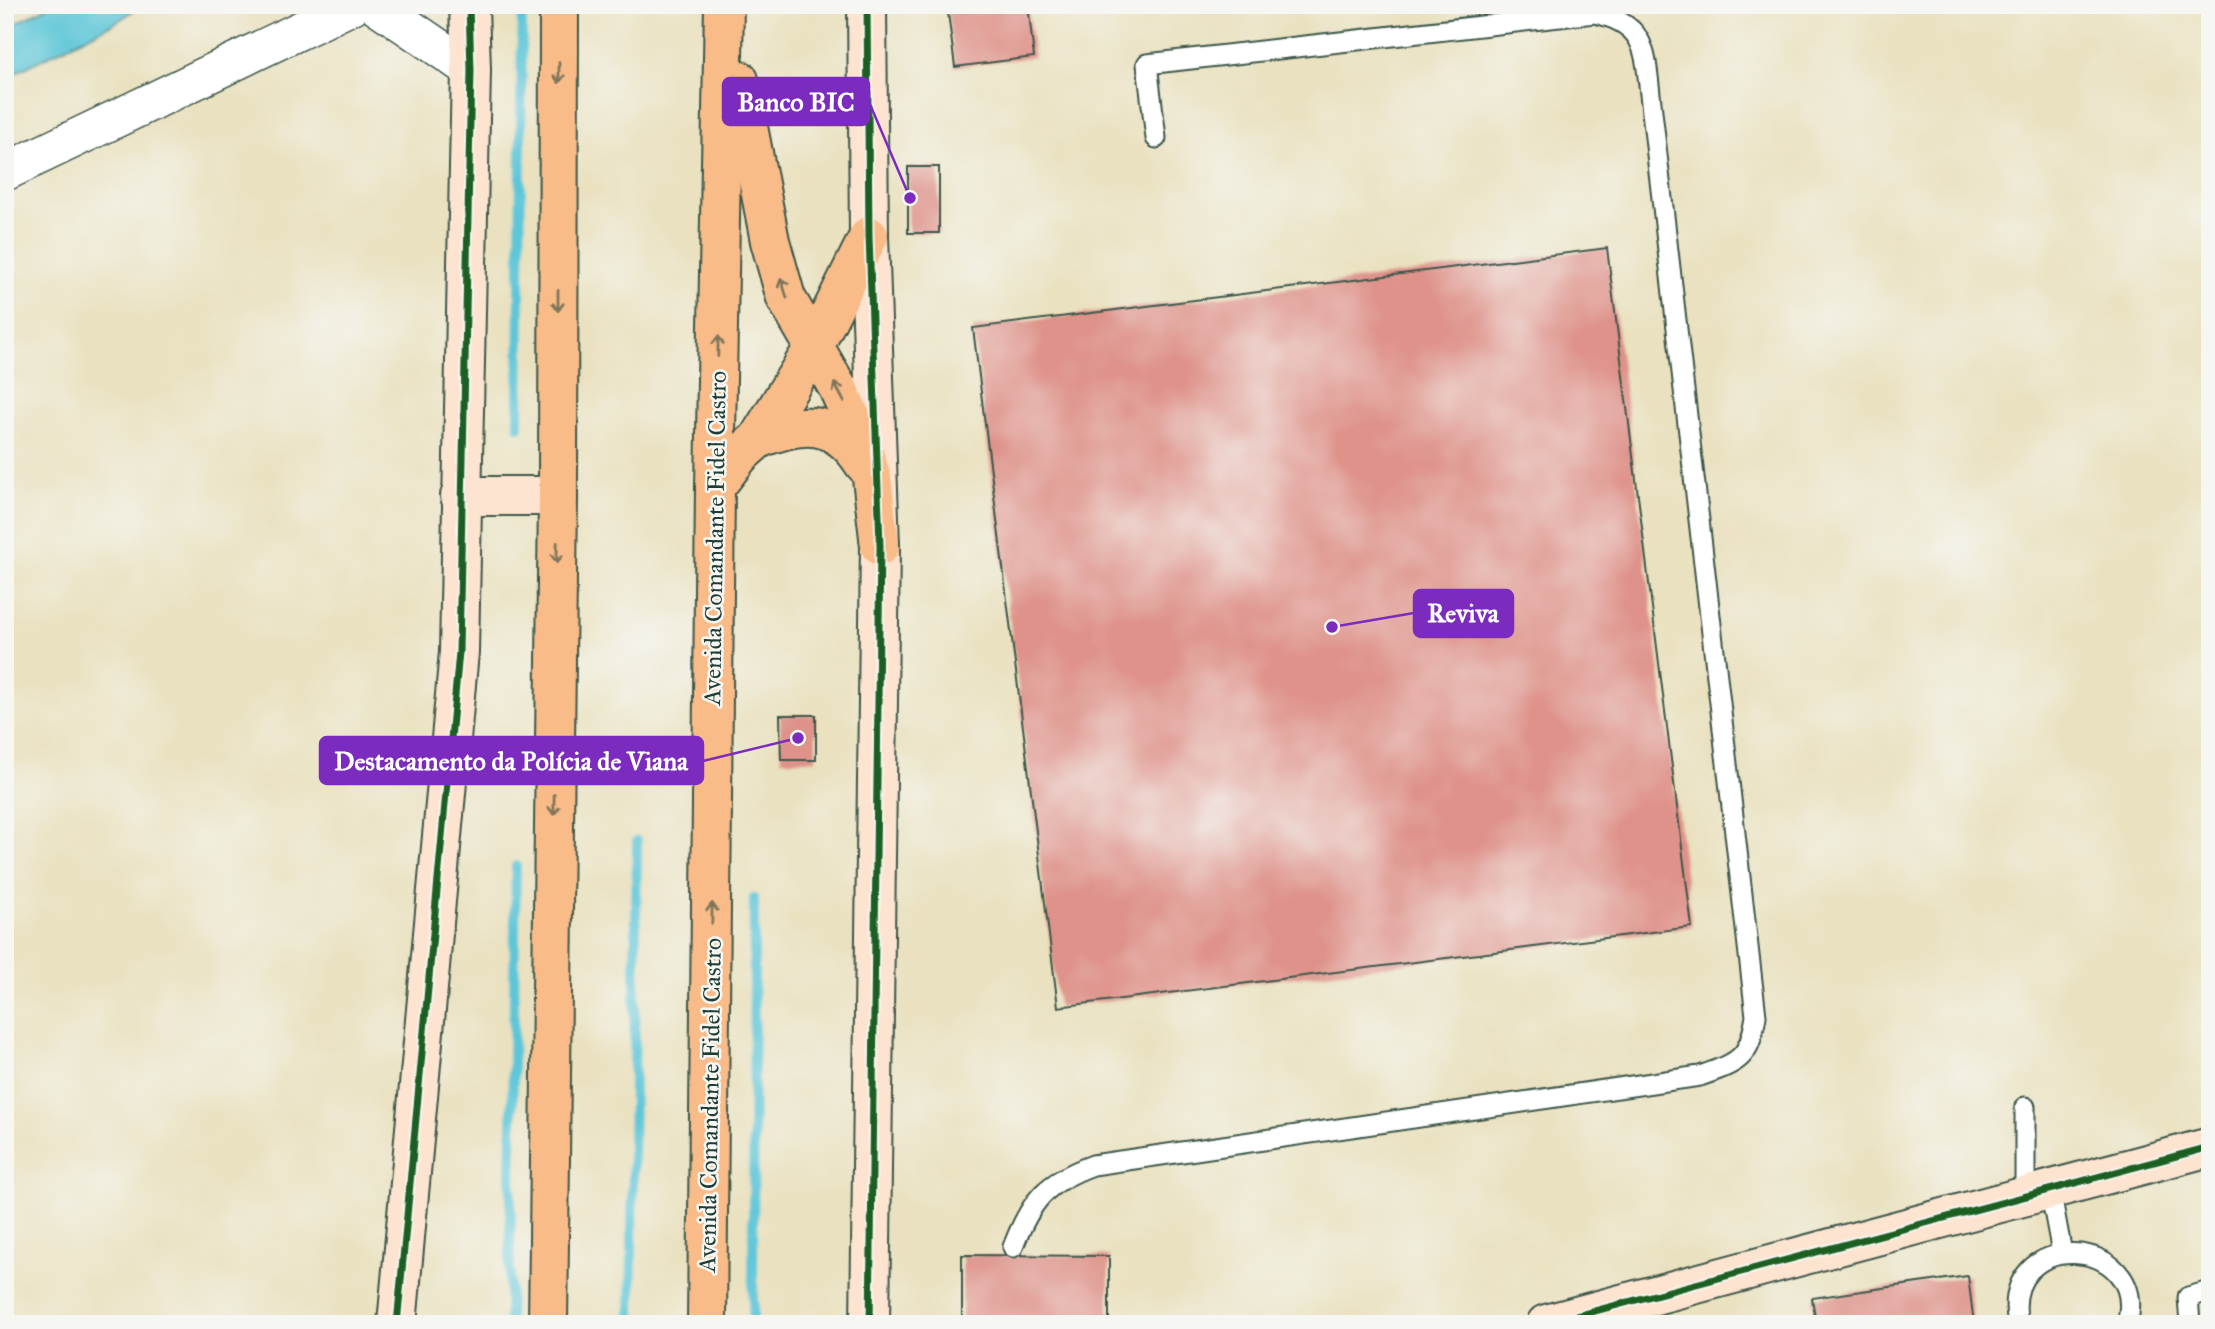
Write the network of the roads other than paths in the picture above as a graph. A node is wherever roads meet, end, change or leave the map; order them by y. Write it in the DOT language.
graph roads {
  1 [pos="353,5"];
  2 [pos="376,5"];
  3 [pos="469,5"];
  4 [pos="559,5"];
  5 [pos="724,5"];
  6 [pos="732,5"];
  7 [pos="867,5"];
  8 [pos="471,70"];
  9 [pos="1156,138"];
  10 [pos="5,172"];
  11 [pos="869,236"];
  12 [pos="813,349"];
  13 [pos="758,439"];
  14 [pos="872,478"];
  15 [pos="715,487"];
  16 [pos="460,496"];
  17 [pos="558,496"];
  18 [pos="880,546"];
  19 [pos="2025,1107"];
  20 [pos="2210,1147"];
  21 [pos="2038,1193"];
  22 [pos="1013,1247"];
  23 [pos="2062,1253"];
  24 [pos="2210,1292"];
  25 [pos="1632,1312"];
  26 [pos="397,1324"];
  27 [pos="548,1324"];
  28 [pos="708,1324"];
  29 [pos="870,1324"];
  30 [pos="1546,1324"];
  31 [pos="2018,1324"];
  32 [pos="2127,1324"];
  33 [pos="2190,1324"];
  1 -- 10 [label="street"];
  2 -- 8 [label="street"];
  3 -- 8 [label="street"];
  4 -- 17 [label="highway, one-way"];
  15 -- 5 [label="highway, Avenida Comandante Fidel Castro, one-way"];
  12 -- 6 [label="highway, one-way"];
  7 -- 11 [label="street"];
  8 -- 16 [label="street"];
  9 -- 22 [label="lane"];
  11 -- 12 [label="highway"];
  11 -- 18 [label="street"];
  12 -- 13 [label="highway"];
  14 -- 12 [label="highway, one-way"];
  13 -- 14 [label="highway"];
  13 -- 15 [label="highway"];
  14 -- 18 [label="highway"];
  28 -- 15 [label="highway, Avenida Comandante Fidel Castro, one-way"];
  16 -- 17 [label="street"];
  16 -- 26 [label="street"];
  17 -- 27 [label="highway, one-way"];
  18 -- 29 [label="street"];
  19 -- 21 [label="lane"];
  20 -- 21 [label="street"];
  21 -- 23 [label="lane"];
  21 -- 25 [label="street"];
  23 -- 31 [label="lane"];
  23 -- 32 [label="lane"];
  24 -- 33 [label="lane"];
  25 -- 30 [label="street"];
}
